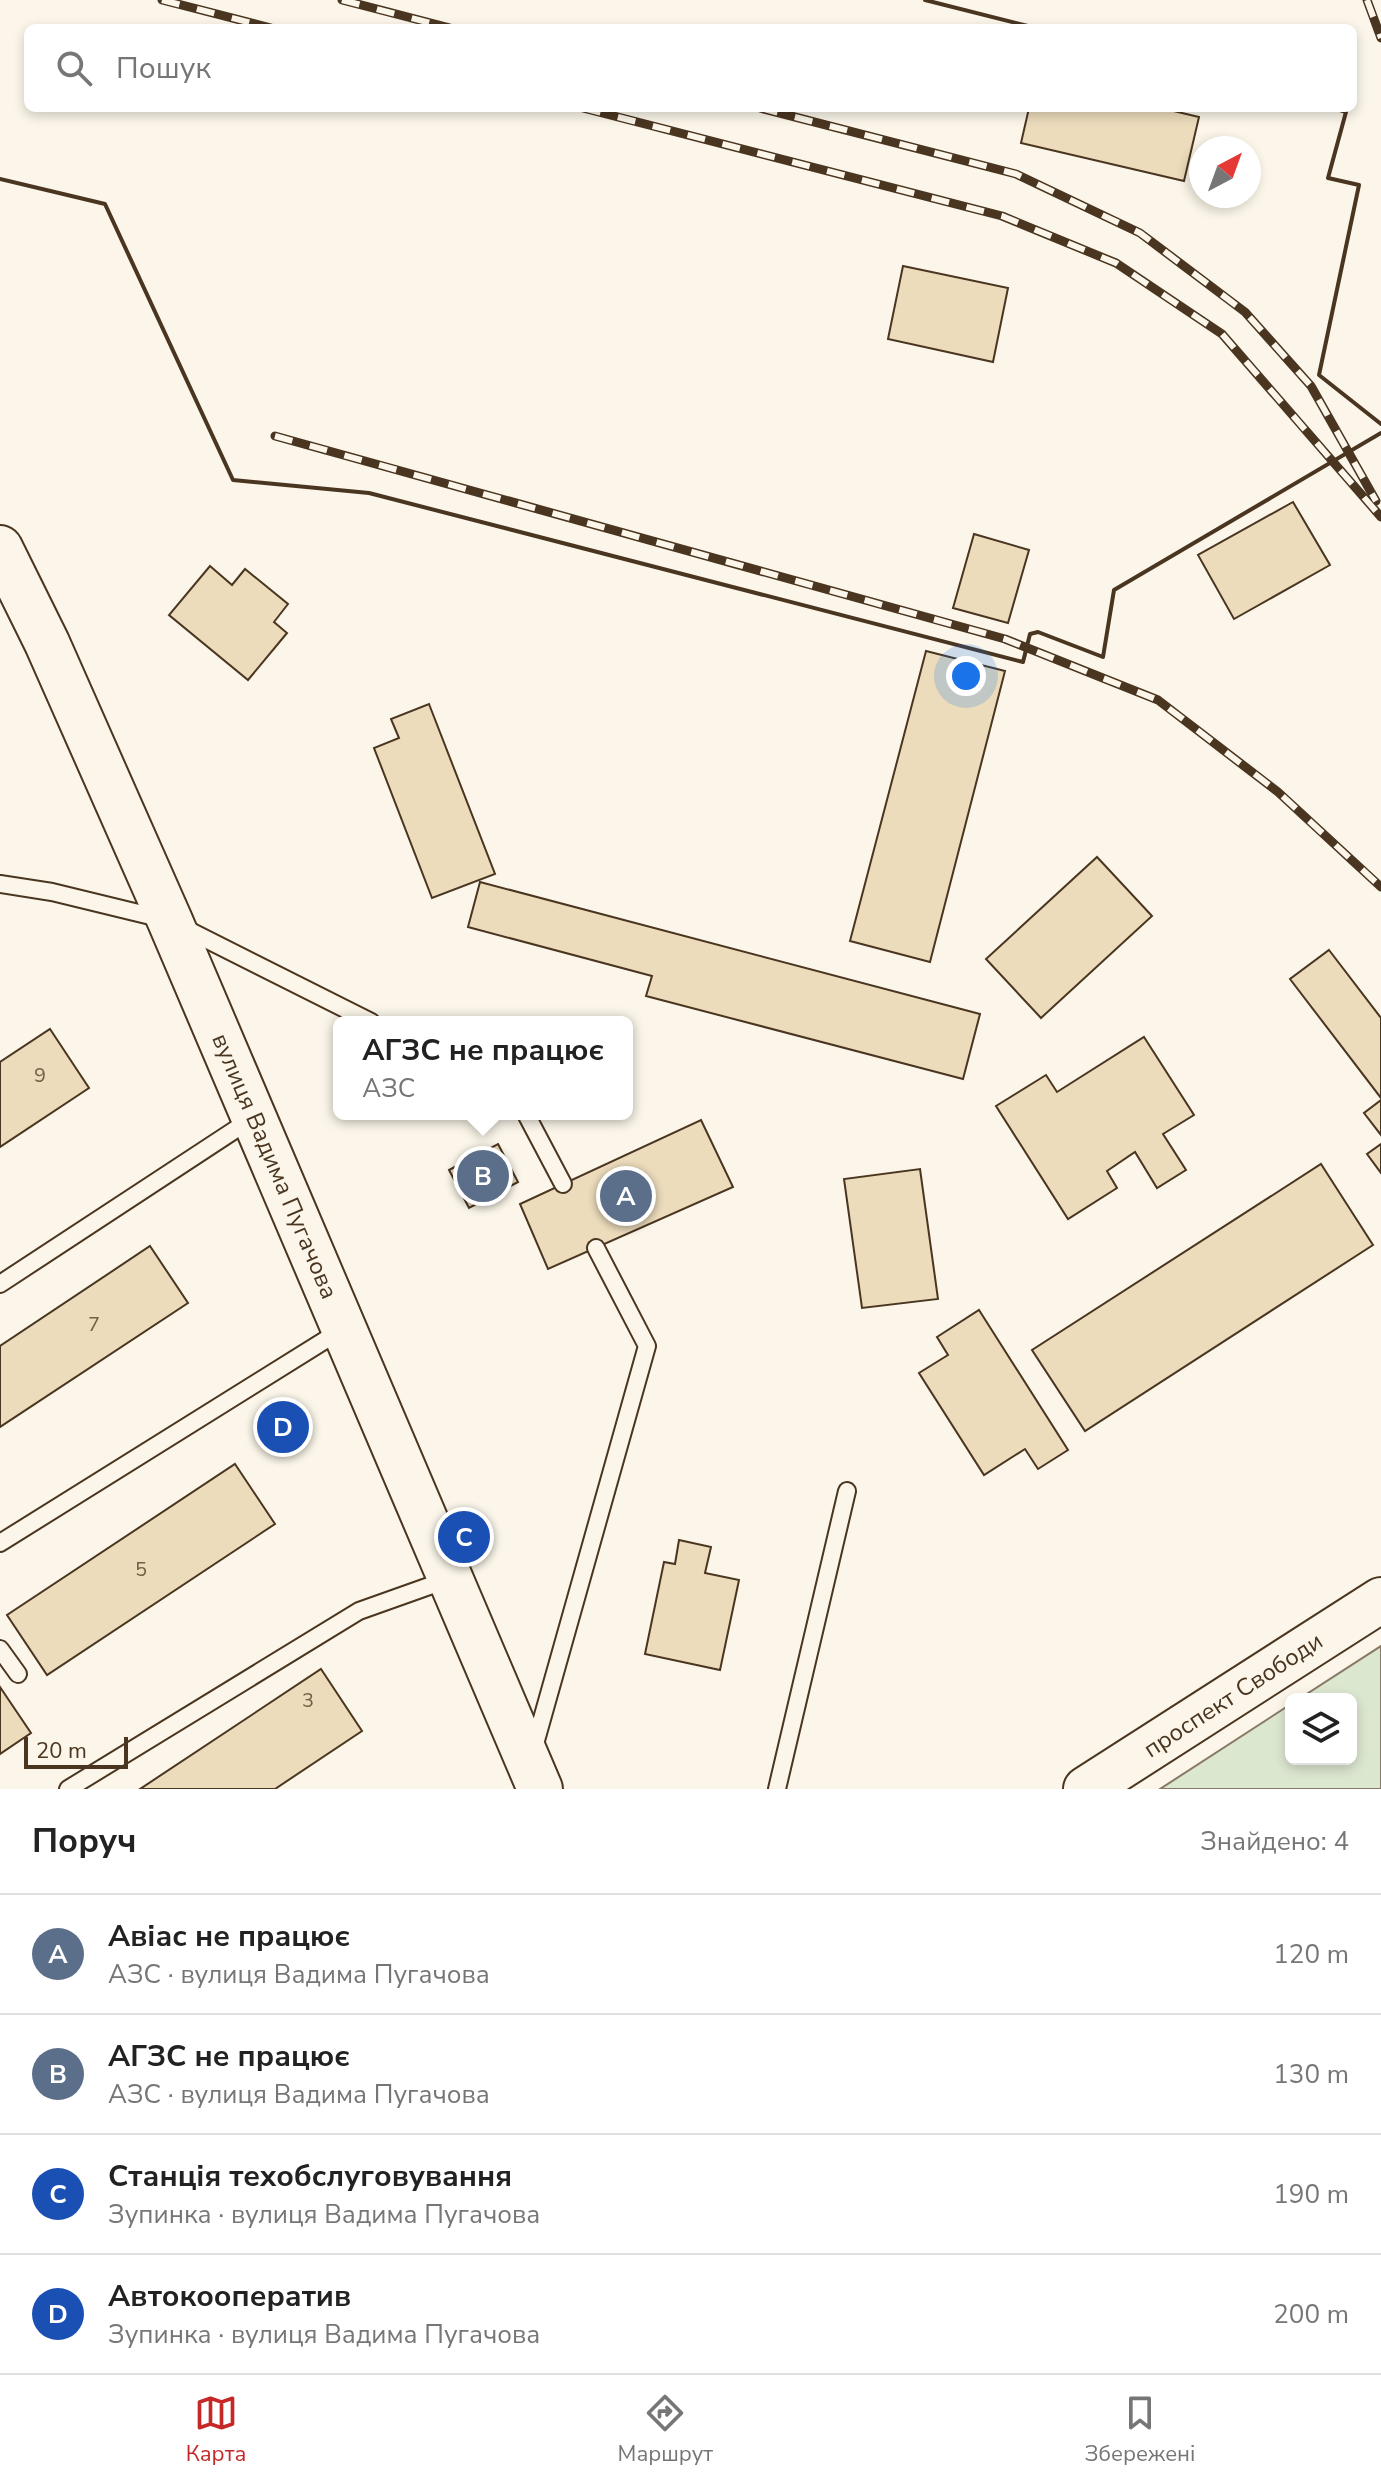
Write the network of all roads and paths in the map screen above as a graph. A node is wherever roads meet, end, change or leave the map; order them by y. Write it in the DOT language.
graph roads {
  1 [pos="0,548"];
  2 [pos="0,884"];
  3 [pos="170,921"];
  4 [pos="359,1016"];
  5 [pos="254,1117"];
  6 [pos="529,1120"];
  7 [pos="563,1184"];
  8 [pos="596,1248"];
  9 [pos="0,1284"];
  10 [pos="344,1328"];
  11 [pos="847,1491"];
  12 [pos="0,1543"];
  13 [pos="451,1579"];
  14 [pos="1381,1600"];
  15 [pos="0,1649"];
  16 [pos="18,1674"];
  17 [pos="535,1777"];
  18 [pos="68,1789"];
  19 [pos="777,1789"];
  20 [pos="1086,1789"];
  1 -- 3 [label="main road, вулиця Вадима Пугачова"];
  2 -- 3 [label="lane"];
  3 -- 4 [label="lane"];
  3 -- 5 [label="main road, вулиця Вадима Пугачова"];
  5 -- 9 [label="lane"];
  5 -- 10 [label="main road, вулиця Вадима Пугачова"];
  6 -- 7 [label="lane"];
  8 -- 17 [label="lane"];
  10 -- 12 [label="lane"];
  10 -- 13 [label="main road, вулиця Вадима Пугачова"];
  11 -- 19 [label="lane"];
  13 -- 17 [label="main road, вулиця Вадима Пугачова"];
  13 -- 18 [label="lane"];
  14 -- 20 [label="main road, проспект Свободи"];
  15 -- 16 [label="lane"];
}
